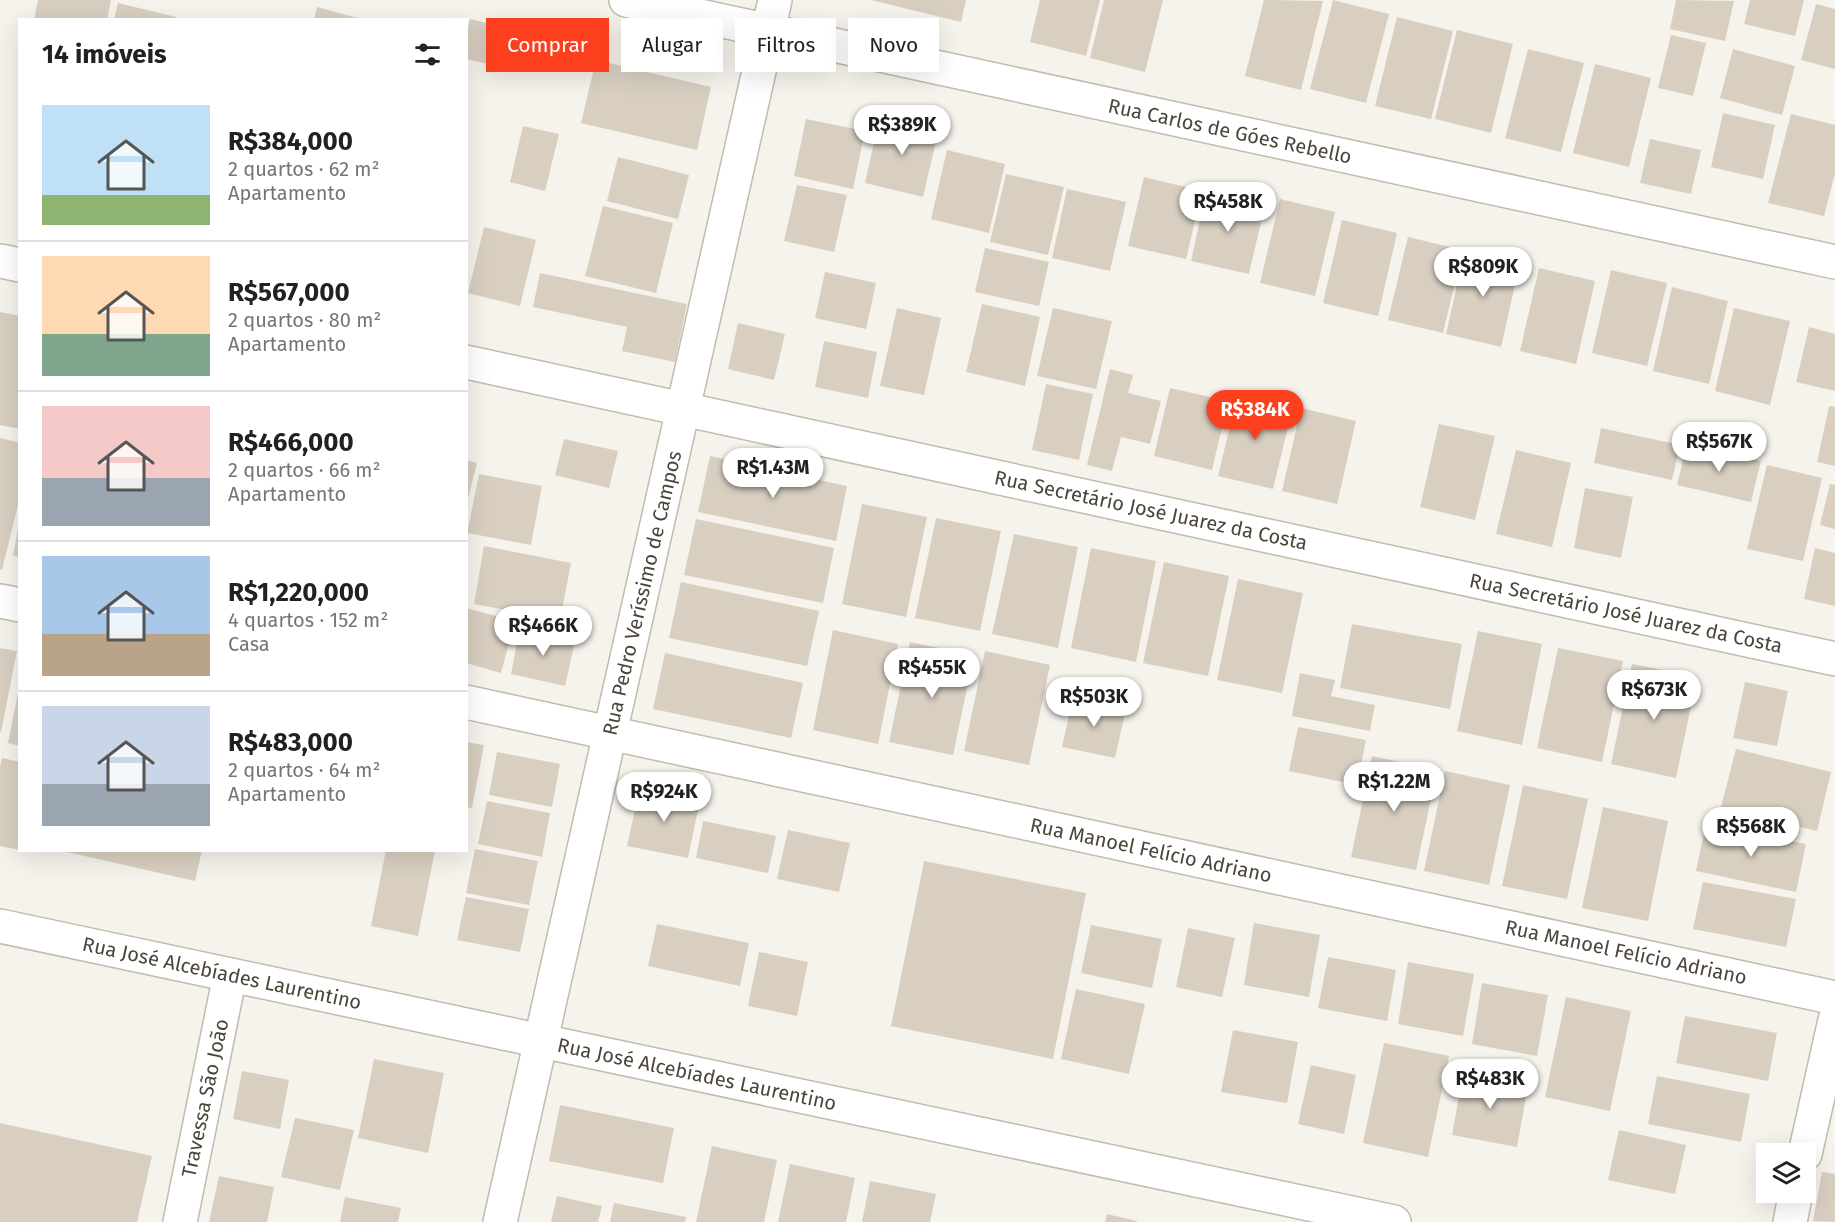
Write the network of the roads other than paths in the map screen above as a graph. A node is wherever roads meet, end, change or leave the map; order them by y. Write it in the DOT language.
graph roads {
  1 [pos="626,0"];
  2 [pos="772,15"];
  3 [pos="0,261"];
  4 [pos="1835,262"];
  5 [pos="18,265"];
  6 [pos="468,362"];
  7 [pos="684,409"];
  8 [pos="0,601"];
  9 [pos="18,605"];
  10 [pos="1835,659"];
  11 [pos="468,702"];
  12 [pos="610,733"];
  13 [pos="0,926"];
  14 [pos="230,975"];
  15 [pos="1835,998"];
  16 [pos="1835,1020"];
  17 [pos="541,1041"];
  18 [pos="1807,1143"];
  19 [pos="1794,1203"];
  20 [pos="180,1222"];
  21 [pos="500,1222"];
  22 [pos="1394,1222"];
  23 [pos="1790,1222"];
  1 -- 2 [label="street, Rua Carlos de Góes Rebello"];
  2 -- 4 [label="street, Rua Carlos de Góes Rebello"];
  2 -- 7 [label="street, Rua Pedro Veríssimo de Campos"];
  3 -- 5 [label="street"];
  6 -- 7 [label="street, Rua Secretário José Juarez da Costa"];
  7 -- 10 [label="street, Rua Secretário José Juarez da Costa"];
  7 -- 12 [label="street, Rua Pedro Veríssimo de Campos"];
  8 -- 9 [label="street"];
  11 -- 12 [label="street, Rua Manoel Felício Adriano"];
  12 -- 15 [label="street, Rua Manoel Felício Adriano"];
  12 -- 17 [label="street, Rua Pedro Veríssimo de Campos"];
  13 -- 14 [label="street, Rua José Alcebíades Laurentino"];
  14 -- 17 [label="street, Rua José Alcebíades Laurentino"];
  14 -- 20 [label="street, Travessa São João"];
  16 -- 18 [label="street"];
  17 -- 21 [label="street, Rua Pedro Veríssimo de Campos"];
  17 -- 22 [label="street, Rua José Alcebíades Laurentino"];
  19 -- 23 [label="street"];
}
